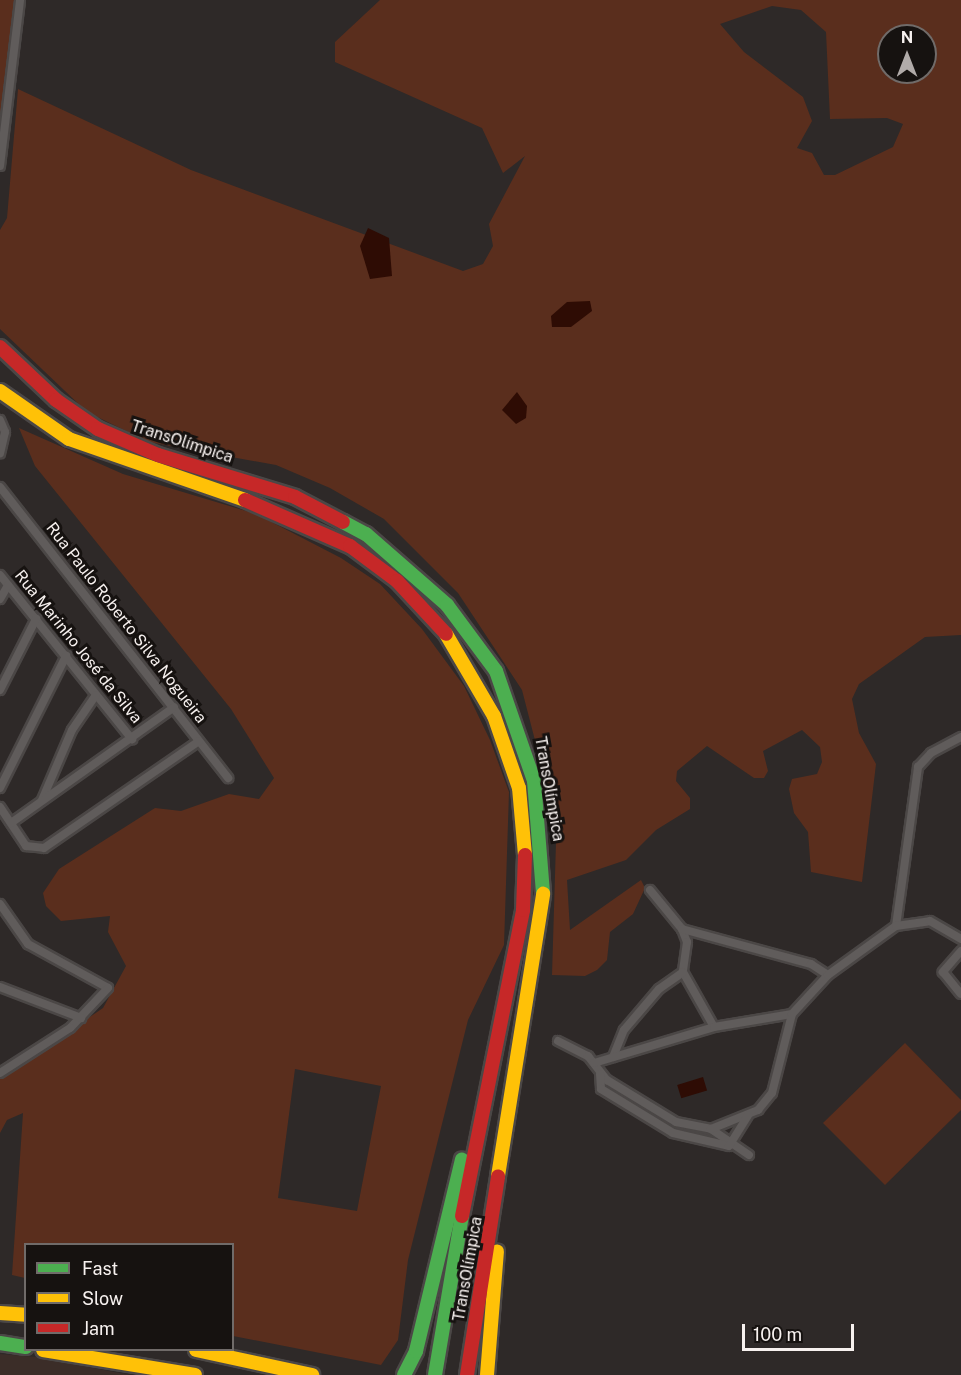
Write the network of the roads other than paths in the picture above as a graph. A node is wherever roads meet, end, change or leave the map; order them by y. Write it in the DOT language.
graph roads {
  1 [pos="20,0"];
  2 [pos="0,166"];
  3 [pos="0,347"];
  4 [pos="0,391"];
  5 [pos="1,421"];
  6 [pos="0,453"];
  7 [pos="0,487"];
  8 [pos="0,575"];
  9 [pos="8,585"];
  10 [pos="0,599"];
  11 [pos="36,619"];
  12 [pos="66,656"];
  13 [pos="0,690"];
  14 [pos="96,695"];
  15 [pos="174,707"];
  16 [pos="961,737"];
  17 [pos="132,738"];
  18 [pos="199,741"];
  19 [pos="228,778"];
  20 [pos="0,788"];
  21 [pos="42,800"];
  22 [pos="0,807"];
  23 [pos="11,823"];
  24 [pos="651,890"];
  25 [pos="0,904"];
  26 [pos="896,926"];
  27 [pos="682,929"];
  28 [pos="961,939"];
  29 [pos="961,951"];
  30 [pos="684,972"];
  31 [pos="828,975"];
  32 [pos="0,987"];
  33 [pos="961,994"];
  34 [pos="792,1014"];
  35 [pos="81,1018"];
  36 [pos="714,1027"];
  37 [pos="558,1041"];
  38 [pos="613,1057"];
  39 [pos="594,1063"];
  40 [pos="0,1073"];
  41 [pos="600,1074"];
  42 [pos="748,1115"];
  43 [pos="477,1125"];
  44 [pos="711,1129"];
  45 [pos="729,1146"];
  46 [pos="748,1155"];
  47 [pos="499,1185"];
  48 [pos="0,1313"];
  49 [pos="24,1316"];
  50 [pos="0,1343"];
  51 [pos="24,1347"];
  52 [pos="49,1351"];
  53 [pos="201,1351"];
  54 [pos="435,1373"];
  55 [pos="195,1375"];
  56 [pos="312,1375"];
  57 [pos="404,1375"];
  58 [pos="467,1375"];
  59 [pos="487,1375"];
  1 -- 2 [label="street"];
  3 -- 47 [label="main road, TransOlímpica"];
  4 -- 43 [label="main road, TransOlímpica"];
  5 -- 6 [label="street"];
  7 -- 15 [label="street, Rua Paulo Roberto Silva Nogueira"];
  8 -- 9 [label="street, Rua Marinho José da Silva"];
  9 -- 10 [label="street"];
  9 -- 11 [label="street, Rua Marinho José da Silva"];
  11 -- 12 [label="street, Rua Marinho José da Silva"];
  11 -- 13 [label="street"];
  12 -- 14 [label="street, Rua Marinho José da Silva"];
  12 -- 20 [label="street"];
  14 -- 17 [label="street, Rua Marinho José da Silva"];
  14 -- 21 [label="street"];
  15 -- 17 [label="street"];
  15 -- 18 [label="street, Rua Paulo Roberto Silva Nogueira"];
  16 -- 26 [label="street"];
  17 -- 21 [label="street"];
  18 -- 19 [label="street, Rua Paulo Roberto Silva Nogueira"];
  18 -- 23 [label="street"];
  21 -- 23 [label="street"];
  22 -- 23 [label="street"];
  24 -- 27 [label="street"];
  25 -- 35 [label="street"];
  26 -- 28 [label="street"];
  26 -- 31 [label="street"];
  27 -- 30 [label="street"];
  27 -- 31 [label="street"];
  29 -- 33 [label="street"];
  30 -- 36 [label="street"];
  30 -- 38 [label="street"];
  31 -- 34 [label="street"];
  32 -- 35 [label="street"];
  34 -- 36 [label="street"];
  34 -- 42 [label="street"];
  35 -- 40 [label="street"];
  36 -- 38 [label="street"];
  37 -- 39 [label="street"];
  38 -- 39 [label="street"];
  39 -- 41 [label="street"];
  41 -- 44 [label="street"];
  41 -- 45 [label="street"];
  42 -- 44 [label="street"];
  42 -- 45 [label="street"];
  43 -- 54 [label="main road, TransOlímpica"];
  43 -- 57 [label="main road"];
  44 -- 45 [label="street"];
  45 -- 46 [label="street"];
  47 -- 58 [label="main road, TransOlímpica"];
  47 -- 59 [label="main road"];
  48 -- 49 [label="main road"];
  50 -- 51 [label="main road"];
  52 -- 55 [label="main road"];
  53 -- 56 [label="main road"];
}
